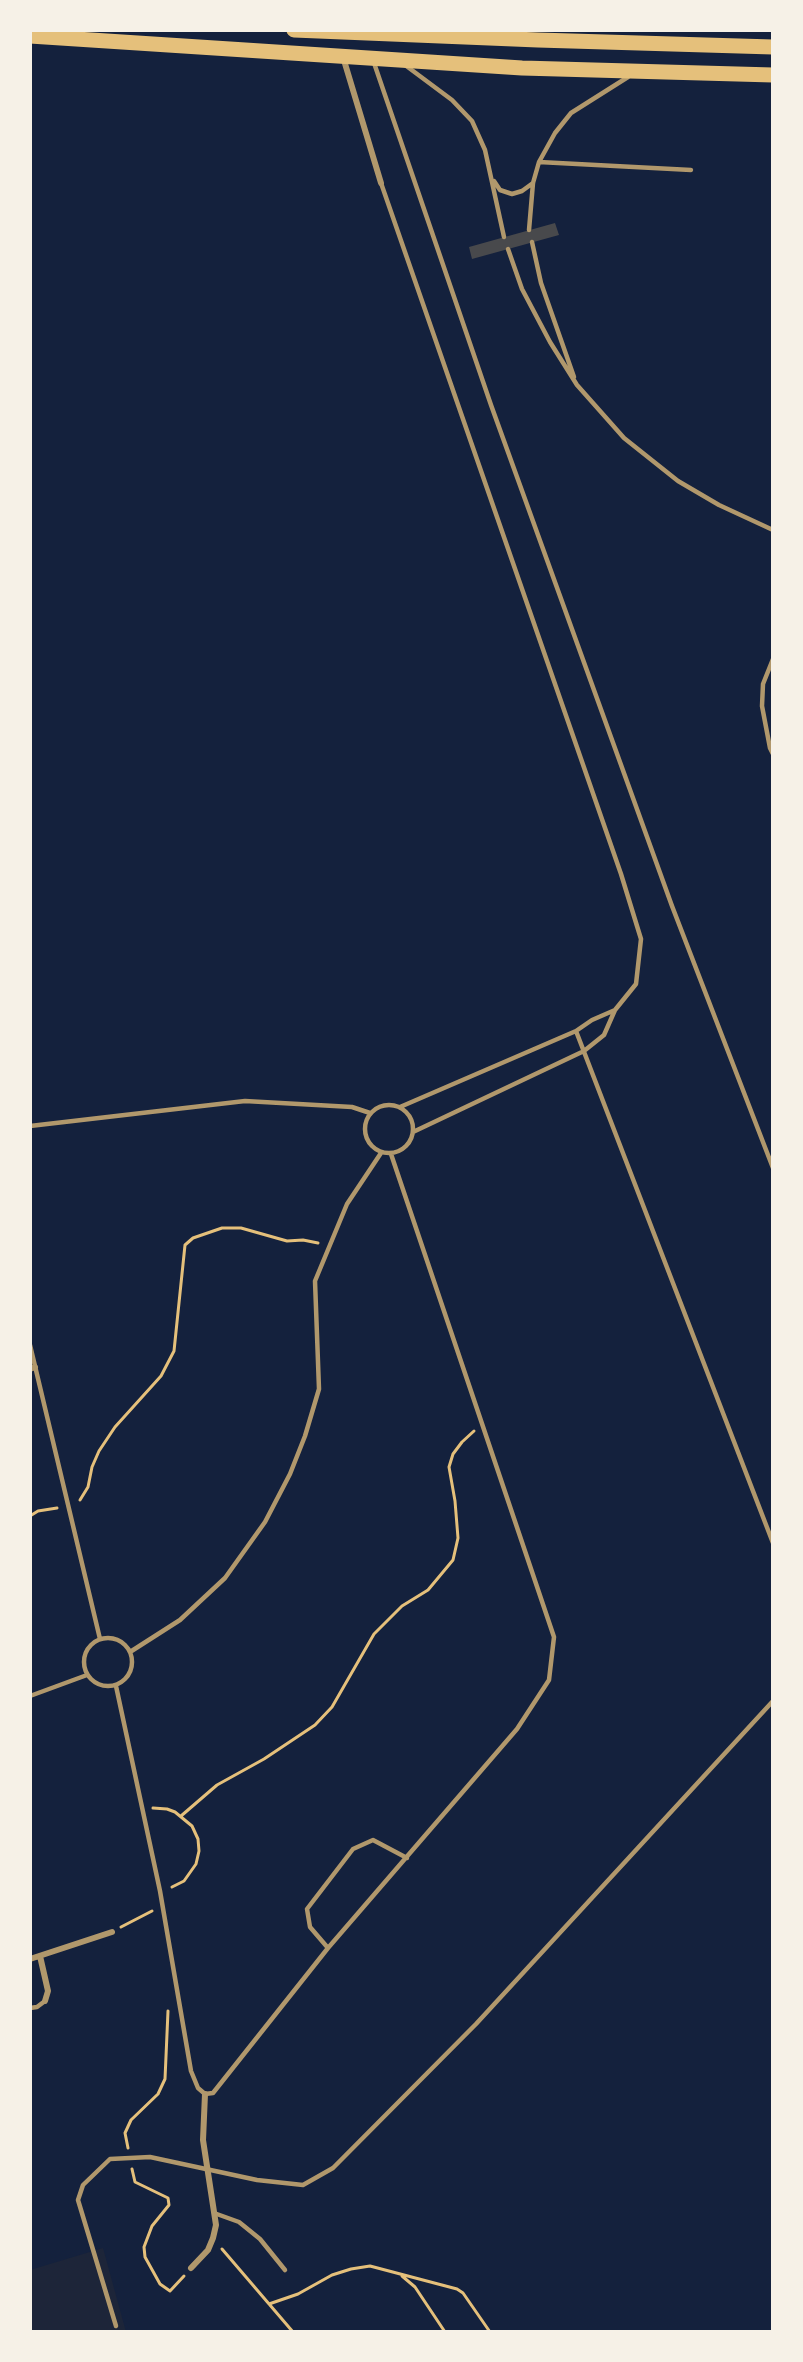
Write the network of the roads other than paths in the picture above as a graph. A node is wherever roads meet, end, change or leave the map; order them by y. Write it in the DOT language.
graph roads {
  1 [pos="294,30"];
  2 [pos="422,33"];
  3 [pos="30,36"];
  4 [pos="773,47"];
  5 [pos="342,56"];
  6 [pos="372,57"];
  7 [pos="398,60"];
  8 [pos="637,71"];
  9 [pos="773,75"];
  10 [pos="539,162"];
  11 [pos="691,170"];
  12 [pos="492,179"];
  13 [pos="381,183"];
  14 [pos="533,183"];
  15 [pos="529,230"];
  16 [pos="504,237"];
  17 [pos="532,242"];
  18 [pos="508,249"];
  19 [pos="577,385"];
  20 [pos="773,530"];
  21 [pos="773,659"];
  22 [pos="773,754"];
  23 [pos="615,1010"];
  24 [pos="576,1031"];
  25 [pos="584,1051"];
  26 [pos="400,1107"];
  27 [pos="370,1113"];
  28 [pos="30,1126"];
  29 [pos="413,1132"];
  30 [pos="381,1153"];
  31 [pos="391,1154"];
  32 [pos="773,1168"];
  33 [pos="30,1345"];
  34 [pos="33,1368"];
  35 [pos="773,1543"];
  36 [pos="100,1639"];
  37 [pos="130,1652"];
  38 [pos="87,1675"];
  39 [pos="116,1686"];
  40 [pos="30,1696"];
  41 [pos="773,1701"];
  42 [pos="407,1858"];
  43 [pos="112,1932"];
  44 [pos="328,1948"];
  45 [pos="40,1956"];
  46 [pos="30,1959"];
  47 [pos="45,2001"];
  48 [pos="30,2008"];
  49 [pos="205,2094"];
  50 [pos="214,2213"];
  51 [pos="191,2268"];
  52 [pos="285,2270"];
  53 [pos="116,2326"];
  1 -- 2 [label="main road"];
  2 -- 4 [label="main road"];
  3 -- 5 [label="main road"];
  5 -- 6 [label="main road"];
  5 -- 13 [label="street"];
  6 -- 7 [label="main road"];
  6 -- 32 [label="lane"];
  7 -- 8 [label="main road"];
  7 -- 12 [label="lane"];
  8 -- 9 [label="main road"];
  8 -- 10 [label="lane"];
  10 -- 11 [label="lane"];
  10 -- 14 [label="lane"];
  12 -- 14 [label="lane"];
  12 -- 16 [label="lane"];
  13 -- 23 [label="lane"];
  14 -- 15 [label="lane"];
  17 -- 19 [label="lane"];
  18 -- 19 [label="lane"];
  19 -- 20 [label="lane"];
  21 -- 22 [label="lane"];
  23 -- 24 [label="lane"];
  23 -- 25 [label="lane"];
  24 -- 25 [label="lane"];
  24 -- 26 [label="lane"];
  25 -- 29 [label="lane"];
  25 -- 35 [label="lane"];
  26 -- 27 [label="lane"];
  26 -- 29 [label="lane"];
  27 -- 28 [label="lane"];
  27 -- 30 [label="lane"];
  29 -- 31 [label="lane"];
  30 -- 31 [label="lane"];
  30 -- 37 [label="lane"];
  31 -- 42 [label="lane"];
  33 -- 34 [label="lane"];
  34 -- 36 [label="lane"];
  36 -- 37 [label="lane"];
  36 -- 38 [label="lane"];
  37 -- 39 [label="lane"];
  38 -- 39 [label="lane"];
  38 -- 40 [label="lane"];
  39 -- 49 [label="lane"];
  41 -- 53 [label="lane"];
  42 -- 44 [label="lane"];
  42 -- 44 [label="lane"];
  43 -- 45 [label="street"];
  44 -- 49 [label="lane"];
  45 -- 46 [label="street"];
  45 -- 47 [label="street"];
  47 -- 48 [label="lane"];
  49 -- 50 [label="street"];
  50 -- 51 [label="street"];
  50 -- 52 [label="lane"];
}
